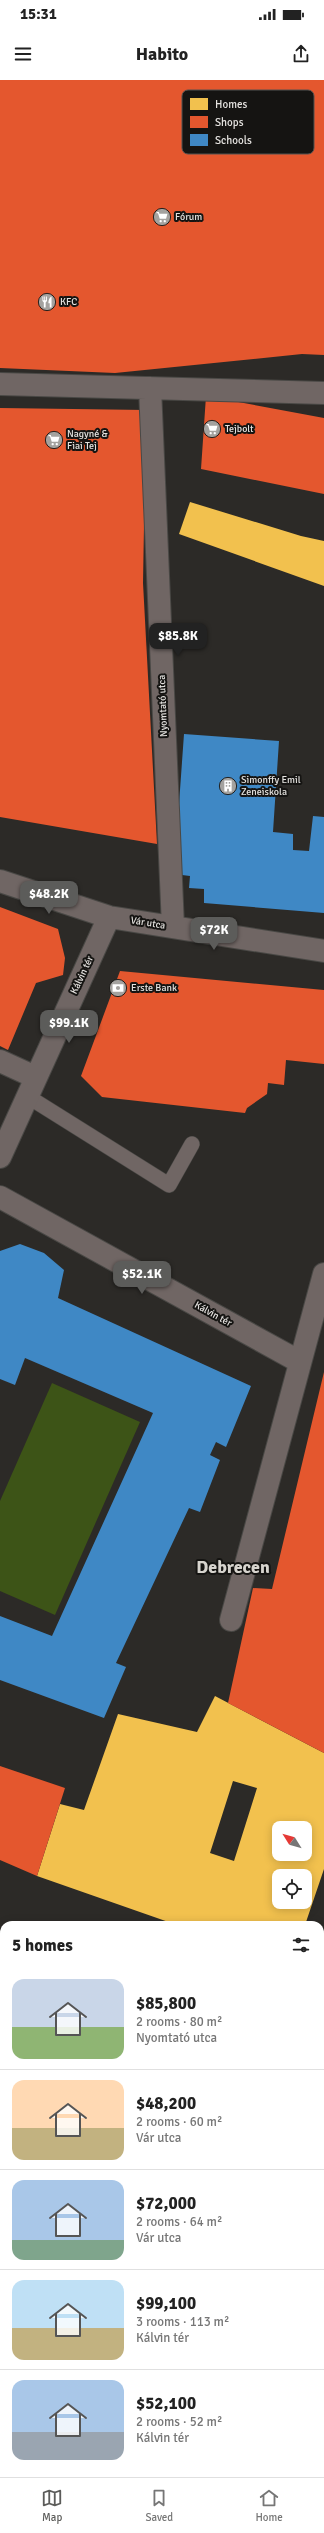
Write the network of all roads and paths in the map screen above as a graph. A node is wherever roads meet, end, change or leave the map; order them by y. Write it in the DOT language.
graph roads {
  1 [pos="0,384"];
  2 [pos="150,388"];
  3 [pos="324,393"];
  4 [pos="0,881"];
  5 [pos="109,917"];
  6 [pos="173,927"];
  7 [pos="324,951"];
  8 [pos="0,1062"];
  9 [pos="31,1086"];
  10 [pos="192,1144"];
  11 [pos="0,1157"];
  12 [pos="0,1197"];
  13 [pos="324,1274"];
  14 [pos="300,1362"];
  15 [pos="231,1620"];
  1 -- 2 [label="street"];
  2 -- 3 [label="street"];
  2 -- 6 [label="street, Nyomtató utca"];
  4 -- 5 [label="street, Vár utca"];
  5 -- 6 [label="street, Vár utca"];
  5 -- 9 [label="street, Kálvin tér"];
  6 -- 7 [label="street, Vár utca"];
  8 -- 9 [label="street"];
  9 -- 10 [label="lane"];
  9 -- 11 [label="street, Kálvin tér"];
  12 -- 14 [label="street, Kálvin tér"];
  13 -- 14 [label="street"];
  14 -- 15 [label="street"];
}
